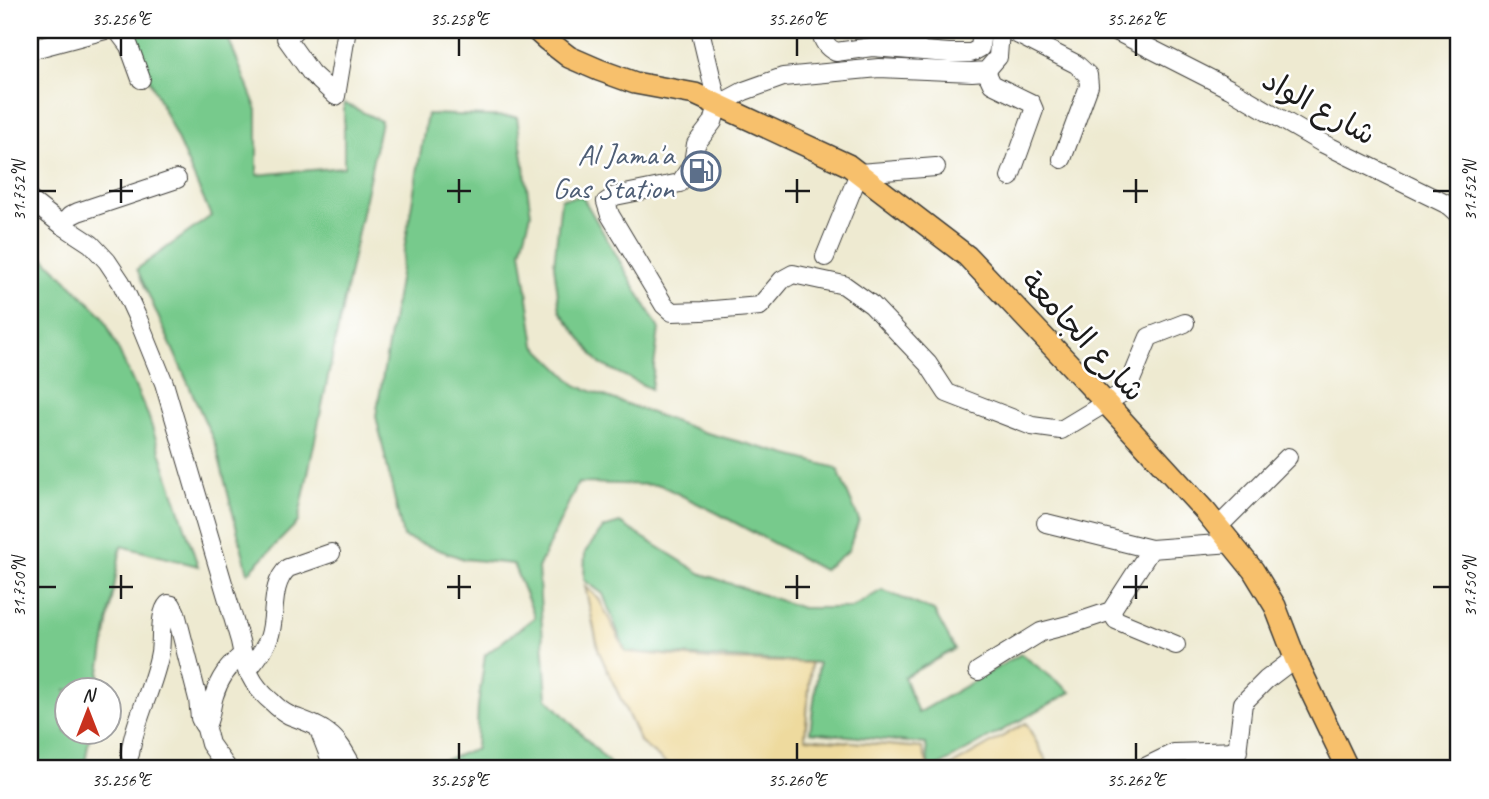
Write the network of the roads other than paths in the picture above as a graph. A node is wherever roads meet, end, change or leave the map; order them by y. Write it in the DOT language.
graph roads {
  1 [pos="105,30"];
  2 [pos="117,30"];
  3 [pos="295,30"];
  4 [pos="345,30"];
  5 [pos="523,30"];
  6 [pos="536,30"];
  7 [pos="700,30"];
  8 [pos="821,30"];
  9 [pos="982,30"];
  10 [pos="1000,30"];
  11 [pos="1009,30"];
  12 [pos="1114,30"];
  13 [pos="30,50"];
  14 [pos="986,71"];
  15 [pos="141,79"];
  16 [pos="718,105"];
  17 [pos="1062,159"];
  18 [pos="936,167"];
  19 [pos="859,173"];
  20 [pos="1010,177"];
  21 [pos="177,179"];
  22 [pos="30,201"];
  23 [pos="1459,214"];
  24 [pos="62,225"];
  25 [pos="825,257"];
  26 [pos="1185,323"];
  27 [pos="1106,403"];
  28 [pos="1288,457"];
  29 [pos="1046,523"];
  30 [pos="1225,535"];
  31 [pos="1152,549"];
  32 [pos="331,552"];
  33 [pos="1111,611"];
  34 [pos="1176,645"];
  35 [pos="1295,658"];
  36 [pos="244,663"];
  37 [pos="978,671"];
  38 [pos="205,724"];
  39 [pos="318,727"];
  40 [pos="1238,751"];
  41 [pos="130,754"];
  42 [pos="228,769"];
  43 [pos="333,769"];
  44 [pos="354,769"];
  45 [pos="1141,769"];
  46 [pos="1235,769"];
  47 [pos="1348,769"];
  1 -- 13 [label="street"];
  2 -- 15 [label="street"];
  3 -- 4 [label="street"];
  5 -- 16 [label="main road"];
  6 -- 16 [label="main road"];
  7 -- 16 [label="street"];
  8 -- 9 [label="street"];
  10 -- 14 [label="street"];
  11 -- 17 [label="street"];
  12 -- 23 [label="street, شارع الواد"];
  14 -- 16 [label="street"];
  14 -- 20 [label="street"];
  16 -- 19 [label="main road, شارع الجامعة"];
  16 -- 27 [label="street"];
  18 -- 19 [label="street"];
  19 -- 25 [label="street"];
  19 -- 27 [label="main road, شارع الجامعة"];
  21 -- 24 [label="street"];
  22 -- 24 [label="street"];
  24 -- 36 [label="street"];
  26 -- 27 [label="street"];
  27 -- 30 [label="main road, شارع الجامعة"];
  28 -- 30 [label="street"];
  29 -- 31 [label="street"];
  30 -- 31 [label="street"];
  30 -- 35 [label="main road, شارع الجامعة"];
  31 -- 33 [label="street"];
  32 -- 36 [label="street"];
  33 -- 34 [label="street"];
  33 -- 37 [label="street"];
  35 -- 40 [label="street"];
  35 -- 47 [label="main road, شارع الجامعة"];
  36 -- 38 [label="street"];
  36 -- 39 [label="street"];
  38 -- 41 [label="street"];
  38 -- 42 [label="street"];
  39 -- 43 [label="street"];
  39 -- 44 [label="street"];
  40 -- 45 [label="street"];
  40 -- 46 [label="street"];
}
